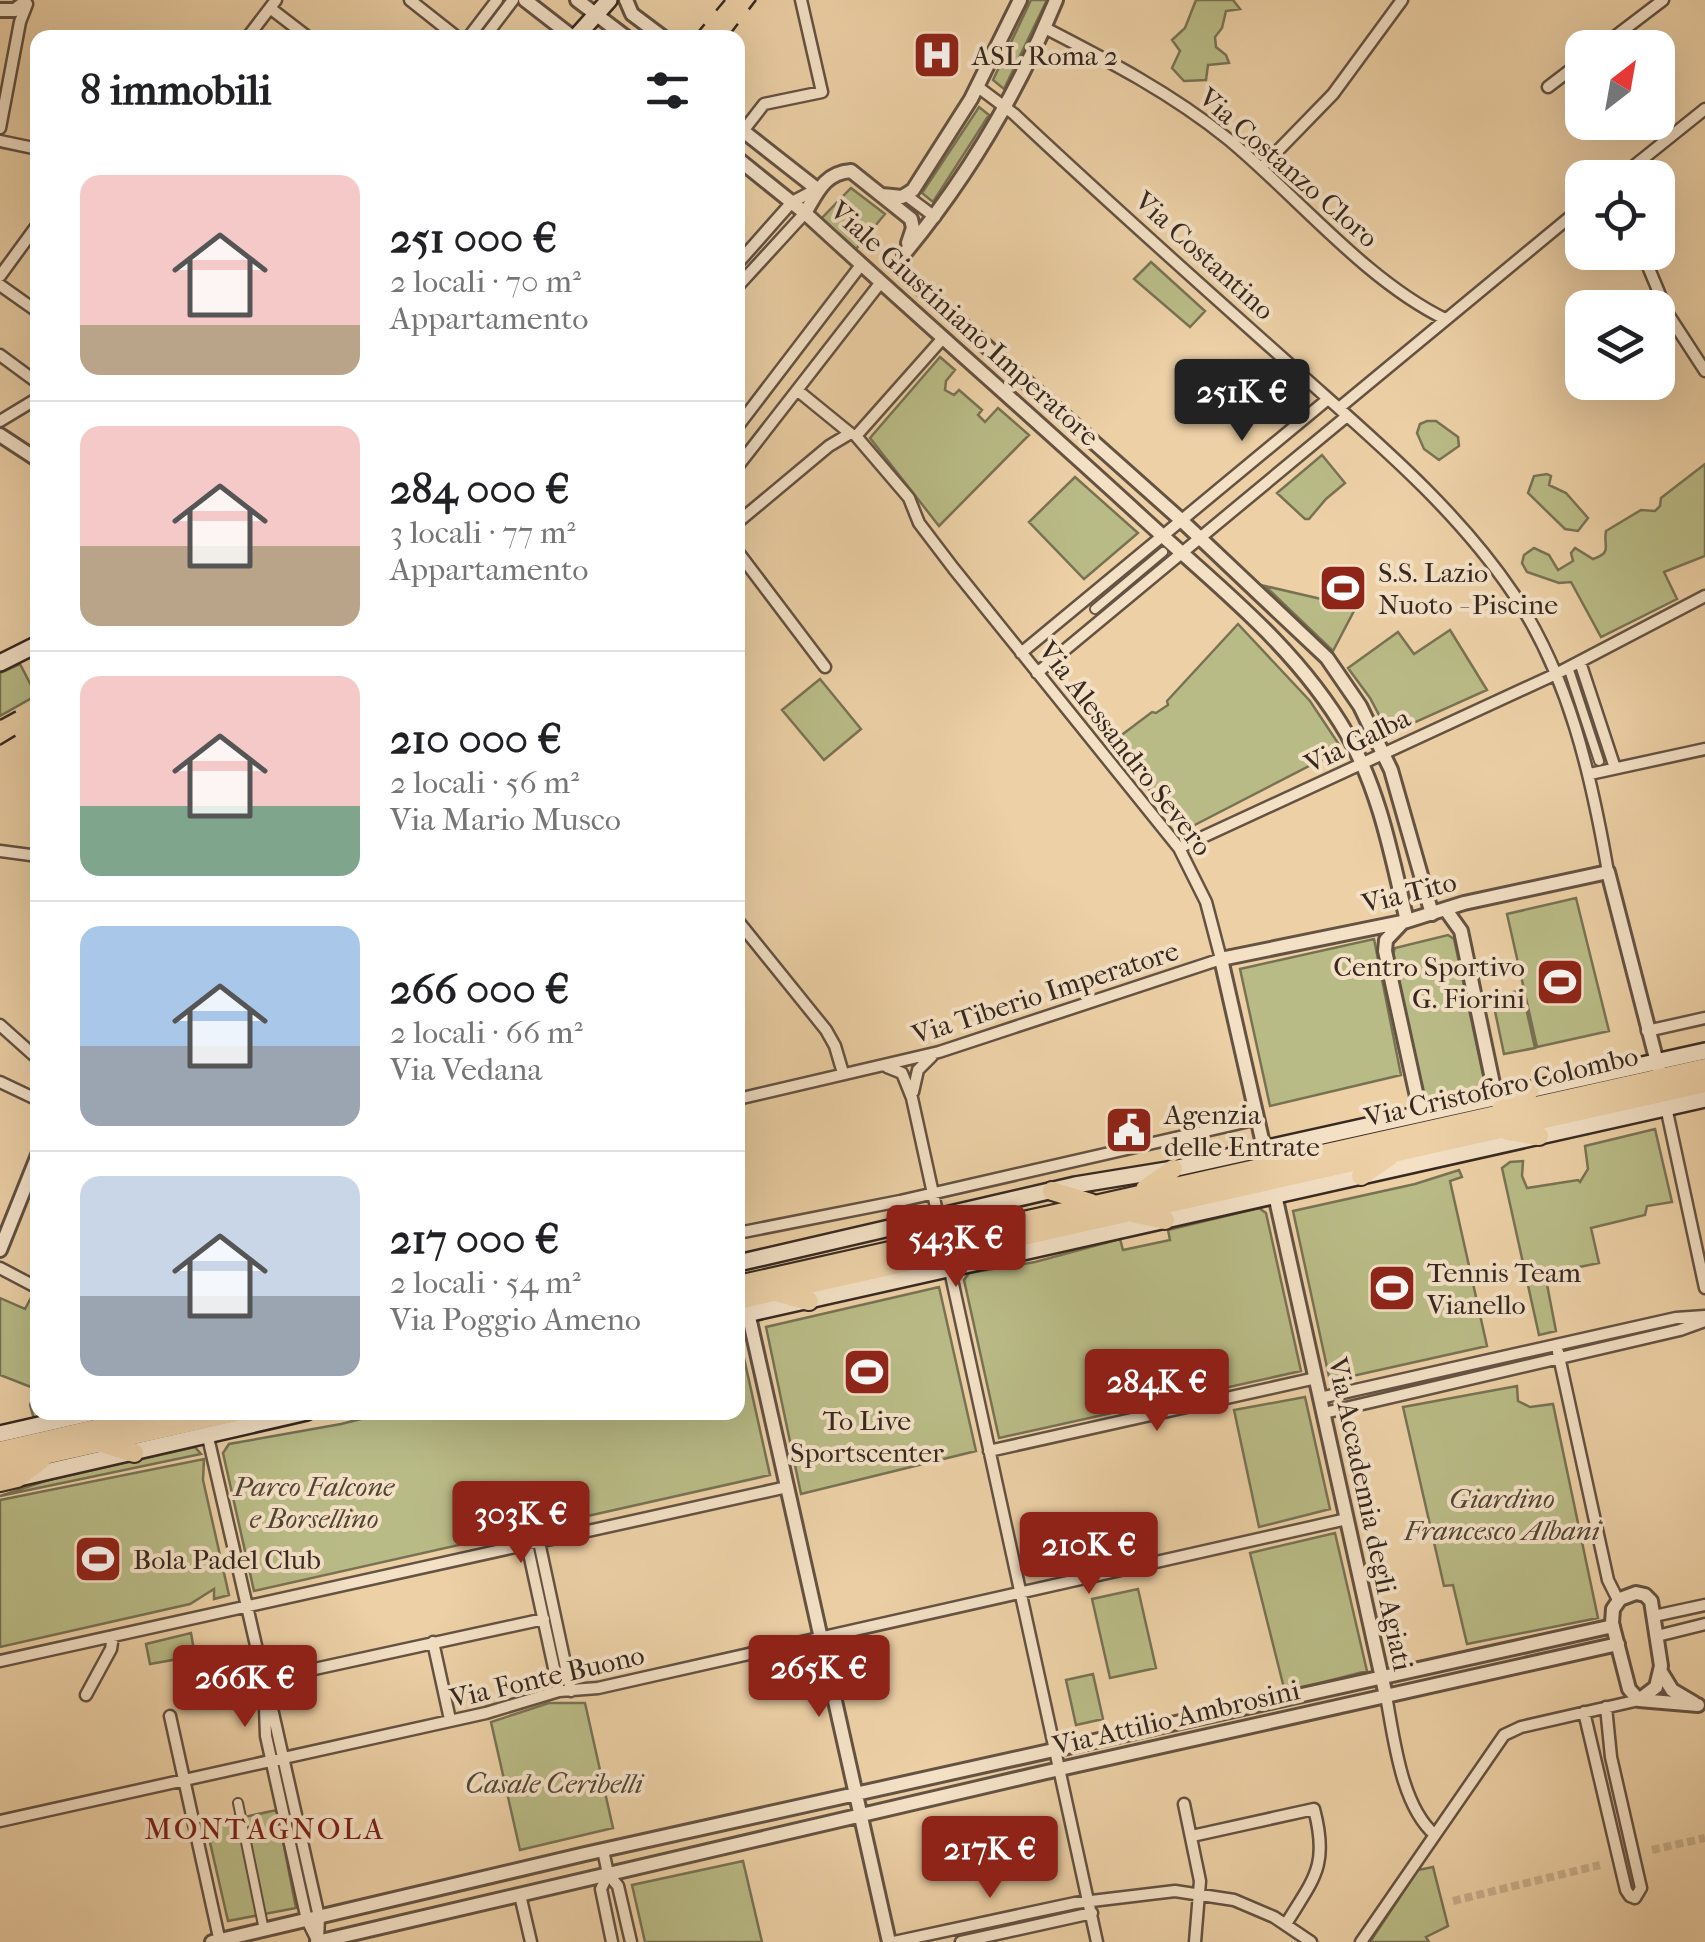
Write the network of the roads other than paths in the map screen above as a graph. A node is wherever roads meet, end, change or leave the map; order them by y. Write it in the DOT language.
graph roads {
  1 [pos="410,0"];
  2 [pos="498,0"];
  3 [pos="514,0"];
  4 [pos="525,0"];
  5 [pos="577,0"];
  6 [pos="609,0"];
  7 [pos="626,0"];
  8 [pos="801,0"];
  9 [pos="1020,0"];
  10 [pos="1056,0"];
  11 [pos="1402,0"];
  12 [pos="1662,0"];
  13 [pos="27,2"];
  14 [pos="273,4"];
  15 [pos="0,10"];
  16 [pos="595,14"];
  17 [pos="1045,28"];
  18 [pos="254,30"];
  19 [pos="301,30"];
  20 [pos="448,30"];
  21 [pos="474,30"];
  22 [pos="490,30"];
  23 [pos="564,30"];
  24 [pos="582,30"];
  25 [pos="616,30"];
  26 [pos="653,30"];
  27 [pos="1623,30"];
  28 [pos="1565,74"];
  29 [pos="978,87"];
  30 [pos="1548,87"];
  31 [pos="1006,107"];
  32 [pos="1705,109"];
  33 [pos="745,124"];
  34 [pos="0,128"];
  35 [pos="745,133"];
  36 [pos="0,140"];
  37 [pos="30,146"];
  38 [pos="1641,160"];
  39 [pos="745,165"];
  40 [pos="1262,168"];
  41 [pos="817,190"];
  42 [pos="882,195"];
  43 [pos="907,196"];
  44 [pos="792,202"];
  45 [pos="805,213"];
  46 [pos="934,217"];
  47 [pos="776,219"];
  48 [pos="1565,221"];
  49 [pos="789,230"];
  50 [pos="30,235"];
  51 [pos="745,255"];
  52 [pos="899,259"];
  53 [pos="861,264"];
  54 [pos="1650,270"];
  55 [pos="0,276"];
  56 [pos="745,278"];
  57 [pos="881,282"];
  58 [pos="848,284"];
  59 [pos="0,286"];
  60 [pos="866,299"];
  61 [pos="30,307"];
  62 [pos="1444,319"];
  63 [pos="943,338"];
  64 [pos="0,355"];
  65 [pos="1705,371"];
  66 [pos="30,377"];
  67 [pos="796,390"];
  68 [pos="1328,399"];
  69 [pos="30,403"];
  70 [pos="1343,412"];
  71 [pos="745,417"];
  72 [pos="0,421"];
  73 [pos="853,435"];
  74 [pos="0,436"];
  75 [pos="30,455"];
  76 [pos="745,457"];
  77 [pos="1234,477"];
  78 [pos="1252,496"];
  79 [pos="745,516"];
  80 [pos="1182,520"];
  81 [pos="1162,535"];
  82 [pos="1202,538"];
  83 [pos="1163,552"];
  84 [pos="1183,553"];
  85 [pos="745,561"];
  86 [pos="1705,596"];
  87 [pos="1095,609"];
  88 [pos="30,648"];
  89 [pos="1021,653"];
  90 [pos="1580,662"];
  91 [pos="0,663"];
  92 [pos="825,666"];
  93 [pos="1037,673"];
  94 [pos="1570,673"];
  95 [pos="1556,674"];
  96 [pos="1705,749"];
  97 [pos="1383,752"];
  98 [pos="1599,761"];
  99 [pos="1362,764"];
  100 [pos="1615,768"];
  101 [pos="1590,774"];
  102 [pos="1179,848"];
  103 [pos="0,851"];
  104 [pos="30,855"];
  105 [pos="1608,872"];
  106 [pos="1439,912"];
  107 [pos="1405,922"];
  108 [pos="745,930"];
  109 [pos="1222,958"];
  110 [pos="1705,1018"];
  111 [pos="0,1025"];
  112 [pos="1648,1031"];
  113 [pos="30,1052"];
  114 [pos="940,1052"];
  115 [pos="1705,1052"];
  116 [pos="882,1066"];
  117 [pos="1705,1068"];
  118 [pos="842,1074"];
  119 [pos="0,1082"];
  120 [pos="1705,1082"];
  121 [pos="1662,1085"];
  122 [pos="1530,1090"];
  123 [pos="30,1093"];
  124 [pos="745,1097"];
  125 [pos="912,1098"];
  126 [pos="1705,1099"];
  127 [pos="1495,1114"];
  128 [pos="1421,1115"];
  129 [pos="1258,1119"];
  130 [pos="1357,1130"];
  131 [pos="1538,1136"];
  132 [pos="1393,1145"];
  133 [pos="1069,1162"];
  134 [pos="1173,1169"];
  135 [pos="1269,1173"];
  136 [pos="30,1174"];
  137 [pos="1361,1176"];
  138 [pos="1075,1186"];
  139 [pos="1052,1191"];
  140 [pos="932,1193"];
  141 [pos="1136,1195"];
  142 [pos="1096,1204"];
  143 [pos="1125,1212"];
  144 [pos="938,1217"];
  145 [pos="1165,1220"];
  146 [pos="1082,1222"];
  147 [pos="745,1232"];
  148 [pos="1049,1246"];
  149 [pos="0,1250"];
  150 [pos="946,1254"];
  151 [pos="745,1261"];
  152 [pos="0,1268"];
  153 [pos="30,1284"];
  154 [pos="1705,1288"];
  155 [pos="773,1292"];
  156 [pos="745,1298"];
  157 [pos="745,1298"];
  158 [pos="745,1299"];
  159 [pos="809,1300"];
  160 [pos="745,1316"];
  161 [pos="1705,1319"];
  162 [pos="1558,1352"];
  163 [pos="1477,1364"];
  164 [pos="1480,1376"];
  165 [pos="1316,1378"];
  166 [pos="1320,1398"];
  167 [pos="1324,1412"];
  168 [pos="133,1420"];
  169 [pos="205,1422"];
  170 [pos="98,1428"];
  171 [pos="6,1433"];
  172 [pos="47,1448"];
  173 [pos="0,1451"];
  174 [pos="989,1452"];
  175 [pos="134,1453"];
  176 [pos="0,1465"];
  177 [pos="8,1480"];
  178 [pos="786,1487"];
  179 [pos="1347,1519"];
  180 [pos="533,1543"];
  181 [pos="536,1560"];
  182 [pos="1022,1591"];
  183 [pos="1618,1600"];
  184 [pos="1705,1605"];
  185 [pos="246,1606"];
  186 [pos="1654,1616"];
  187 [pos="544,1620"];
  188 [pos="1705,1624"];
  189 [pos="1613,1626"];
  190 [pos="113,1636"];
  191 [pos="1657,1636"];
  192 [pos="821,1638"];
  193 [pos="433,1642"];
  194 [pos="1618,1644"];
  195 [pos="1497,1652"];
  196 [pos="0,1661"];
  197 [pos="1502,1670"];
  198 [pos="568,1672"];
  199 [pos="1662,1672"];
  200 [pos="555,1674"];
  201 [pos="1382,1678"];
  202 [pos="264,1680"];
  203 [pos="565,1690"];
  204 [pos="86,1695"];
  205 [pos="1386,1696"];
  206 [pos="1639,1700"];
  207 [pos="1701,1707"];
  208 [pos="1606,1708"];
  209 [pos="1584,1712"];
  210 [pos="449,1715"];
  211 [pos="170,1716"];
  212 [pos="1057,1750"];
  213 [pos="277,1760"];
  214 [pos="1061,1769"];
  215 [pos="184,1781"];
  216 [pos="856,1794"];
  217 [pos="1184,1804"];
  218 [pos="239,1810"];
  219 [pos="860,1816"];
  220 [pos="1624,1817"];
  221 [pos="1612,1819"];
  222 [pos="0,1821"];
  223 [pos="1434,1834"];
  224 [pos="1192,1836"];
  225 [pos="603,1850"];
  226 [pos="608,1874"];
  227 [pos="1201,1892"];
  228 [pos="520,1895"];
  229 [pos="1076,1902"];
  230 [pos="1091,1907"];
  231 [pos="1078,1916"];
  232 [pos="313,1918"];
  233 [pos="1286,1924"];
  234 [pos="264,1930"];
  235 [pos="217,1941"];
  236 [pos="318,1942"];
  237 [pos="531,1942"];
  238 [pos="612,1942"];
  239 [pos="631,1942"];
  240 [pos="892,1942"];
  241 [pos="961,1942"];
  242 [pos="1098,1942"];
  243 [pos="1195,1942"];
  244 [pos="1311,1942"];
  245 [pos="1361,1942"];
  1 -- 20 [label="street"];
  2 -- 21 [label="street"];
  3 -- 22 [label="street"];
  4 -- 23 [label="street"];
  5 -- 16 [label="street"];
  6 -- 16 [label="main road"];
  7 -- 26 [label="street"];
  8 -- 33 [label="street"];
  9 -- 29 [label="street"];
  10 -- 17 [label="street"];
  11 -- 40 [label="street"];
  12 -- 27 [label="street"];
  13 -- 15 [label="street"];
  13 -- 34 [label="street"];
  14 -- 18 [label="street"];
  14 -- 19 [label="street"];
  16 -- 24 [label="main road"];
  16 -- 25 [label="street"];
  17 -- 31 [label="street"];
  17 -- 40 [label="street, Via Costanzo Cloro"];
  28 -- 30 [label="street"];
  29 -- 31 [label="street, Via Costantino"];
  29 -- 43 [label="street"];
  31 -- 46 [label="street"];
  31 -- 68 [label="street, Via Costantino"];
  32 -- 38 [label="street"];
  35 -- 41 [label="street, Viale Giustiniano Imperatore"];
  36 -- 37 [label="street"];
  39 -- 44 [label="street, Viale Giustiniano Imperatore"];
  40 -- 62 [label="street, Via Costanzo Cloro"];
  41 -- 42 [label="street"];
  41 -- 44 [label="street"];
  41 -- 45 [label="street"];
  42 -- 43 [label="street"];
  42 -- 52 [label="street"];
  43 -- 46 [label="street"];
  44 -- 45 [label="street, Viale Giustiniano Imperatore"];
  44 -- 47 [label="street"];
  45 -- 49 [label="street"];
  45 -- 53 [label="street, Viale Giustiniano Imperatore"];
  46 -- 52 [label="street"];
  47 -- 49 [label="street"];
  47 -- 51 [label="street"];
  48 -- 62 [label="street"];
  49 -- 56 [label="street"];
  50 -- 55 [label="street"];
  52 -- 57 [label="street"];
  52 -- 80 [label="street, Viale Giustiniano Imperatore"];
  53 -- 57 [label="street, Viale Giustiniano Imperatore"];
  53 -- 58 [label="street"];
  54 -- 65 [label="street"];
  57 -- 60 [label="street"];
  57 -- 63 [label="street, Viale Giustiniano Imperatore"];
  58 -- 60 [label="street"];
  58 -- 71 [label="street"];
  59 -- 61 [label="street"];
  60 -- 67 [label="street"];
  62 -- 70 [label="street"];
  63 -- 73 [label="street"];
  63 -- 81 [label="street, Viale Giustiniano Imperatore"];
  64 -- 66 [label="street"];
  67 -- 73 [label="street, Via Alessandro Severo"];
  67 -- 76 [label="street"];
  68 -- 70 [label="street, Via Costantino"];
  68 -- 77 [label="street"];
  69 -- 72 [label="street"];
  70 -- 78 [label="street"];
  70 -- 95 [label="street, Via Costantino"];
  73 -- 79 [label="street"];
  73 -- 89 [label="street, Via Alessandro Severo"];
  74 -- 75 [label="street"];
  77 -- 78 [label="street"];
  77 -- 80 [label="street"];
  78 -- 82 [label="street"];
  80 -- 81 [label="street"];
  80 -- 82 [label="street, Viale Giustiniano Imperatore"];
  81 -- 84 [label="street, Viale Giustiniano Imperatore"];
  81 -- 89 [label="street"];
  82 -- 84 [label="street"];
  82 -- 97 [label="street, Viale Giustiniano Imperatore"];
  83 -- 87 [label="street"];
  84 -- 93 [label="street"];
  84 -- 99 [label="street, Viale Giustiniano Imperatore"];
  85 -- 92 [label="street"];
  86 -- 90 [label="street, Via Galba"];
  88 -- 91 [label="main road"];
  89 -- 93 [label="street, Via Alessandro Severo"];
  90 -- 95 [label="street, Via Galba"];
  90 -- 100 [label="street"];
  93 -- 102 [label="street, Via Alessandro Severo"];
  94 -- 98 [label="street"];
  95 -- 97 [label="street, Via Galba"];
  95 -- 101 [label="street, Via Costantino"];
  96 -- 100 [label="street"];
  97 -- 99 [label="street, Via Galba"];
  97 -- 106 [label="street, Viale Giustiniano Imperatore"];
  99 -- 102 [label="street, Via Galba"];
  99 -- 107 [label="street, Viale Giustiniano Imperatore"];
  100 -- 101 [label="street"];
  101 -- 105 [label="street"];
  102 -- 109 [label="street, Via Alessandro Severo"];
  103 -- 104 [label="street"];
  105 -- 106 [label="street, Via Tito"];
  105 -- 112 [label="street"];
  106 -- 107 [label="street, Via Tito"];
  106 -- 127 [label="street, Viale Giustiniano Imperatore"];
  107 -- 109 [label="street, Via Tito"];
  107 -- 128 [label="street"];
  108 -- 118 [label="street"];
  109 -- 114 [label="street, Via Tiberio Imperatore"];
  109 -- 129 [label="street, Via Alessandro Severo"];
  110 -- 112 [label="street, Via Cristoforo Colombo"];
  111 -- 113 [label="street"];
  112 -- 121 [label="street"];
  114 -- 116 [label="street, Via Tiberio Imperatore"];
  114 -- 125 [label="street"];
  115 -- 121 [label="main road, Via Cristoforo Colombo"];
  116 -- 118 [label="street, Via Tiberio Imperatore"];
  116 -- 125 [label="street"];
  117 -- 121 [label="main road, Via Cristoforo Colombo"];
  118 -- 124 [label="street"];
  119 -- 123 [label="street"];
  120 -- 121 [label="main road, Via Cristoforo Colombo"];
  121 -- 122 [label="main road, Via Cristoforo Colombo"];
  121 -- 126 [label="main road, Via Cristoforo Colombo"];
  121 -- 127 [label="main road, Via Cristoforo Colombo"];
  121 -- 131 [label="main road, Via Cristoforo Colombo"];
  121 -- 154 [label="street"];
  122 -- 127 [label="main road"];
  125 -- 140 [label="street"];
  127 -- 128 [label="main road, Via Cristoforo Colombo"];
  127 -- 131 [label="main road"];
  127 -- 132 [label="main road, Via Cristoforo Colombo"];
  128 -- 130 [label="main road, Via Cristoforo Colombo"];
  129 -- 133 [label="street"];
  129 -- 135 [label="street, Via Alessandro Severo"];
  130 -- 132 [label="main road"];
  130 -- 135 [label="main road, Via Cristoforo Colombo"];
  131 -- 137 [label="main road, Via Cristoforo Colombo"];
  132 -- 135 [label="main road, Via Cristoforo Colombo"];
  132 -- 137 [label="main road"];
  133 -- 138 [label="street"];
  133 -- 140 [label="street"];
  134 -- 135 [label="main road, Via Cristoforo Colombo"];
  134 -- 138 [label="main road, Via Cristoforo Colombo"];
  134 -- 141 [label="main road"];
  135 -- 137 [label="main road, Via Cristoforo Colombo"];
  135 -- 141 [label="main road, Via Cristoforo Colombo"];
  135 -- 143 [label="main road, Via Cristoforo Colombo"];
  135 -- 145 [label="main road, Via Cristoforo Colombo"];
  135 -- 165 [label="street, Via Accademia degli Agiati"];
  136 -- 149 [label="street"];
  138 -- 139 [label="main road, Via Cristoforo Colombo"];
  139 -- 142 [label="main road"];
  139 -- 144 [label="main road, Via Cristoforo Colombo"];
  140 -- 144 [label="street"];
  140 -- 147 [label="street"];
  141 -- 142 [label="main road, Via Cristoforo Colombo"];
  142 -- 150 [label="main road, Via Cristoforo Colombo"];
  143 -- 145 [label="main road"];
  143 -- 146 [label="main road, Via Cristoforo Colombo"];
  144 -- 150 [label="street"];
  144 -- 151 [label="main road, Via Cristoforo Colombo"];
  145 -- 148 [label="main road, Via Cristoforo Colombo"];
  146 -- 148 [label="main road"];
  146 -- 150 [label="main road, Via Cristoforo Colombo"];
  148 -- 150 [label="main road, Via Cristoforo Colombo"];
  150 -- 155 [label="main road, Via Cristoforo Colombo"];
  150 -- 156 [label="main road, Via Cristoforo Colombo"];
  150 -- 159 [label="main road, Via Cristoforo Colombo"];
  150 -- 174 [label="street"];
  152 -- 153 [label="street"];
  155 -- 157 [label="main road, Via Cristoforo Colombo"];
  155 -- 159 [label="main road"];
  158 -- 159 [label="main road, Via Cristoforo Colombo"];
  160 -- 178 [label="street"];
  161 -- 162 [label="street"];
  162 -- 163 [label="street"];
  162 -- 164 [label="street"];
  162 -- 183 [label="street"];
  163 -- 164 [label="street"];
  163 -- 166 [label="street"];
  164 -- 167 [label="street"];
  165 -- 166 [label="street, Via Accademia degli Agiati"];
  165 -- 174 [label="street"];
  166 -- 167 [label="street, Via Accademia degli Agiati"];
  167 -- 179 [label="street, Via Accademia degli Agiati"];
  168 -- 170 [label="main road"];
  169 -- 170 [label="main road"];
  169 -- 175 [label="main road"];
  169 -- 185 [label="street"];
  170 -- 171 [label="main road"];
  170 -- 172 [label="main road"];
  170 -- 175 [label="main road"];
  171 -- 172 [label="main road"];
  172 -- 173 [label="main road"];
  172 -- 176 [label="main road"];
  172 -- 177 [label="main road"];
  174 -- 182 [label="street"];
  175 -- 177 [label="main road"];
  178 -- 180 [label="street"];
  178 -- 192 [label="street"];
  179 -- 182 [label="street, Via Fonte Buono"];
  179 -- 201 [label="street, Via Accademia degli Agiati"];
  180 -- 181 [label="street"];
  180 -- 185 [label="street"];
  181 -- 187 [label="street"];
  181 -- 198 [label="street"];
  182 -- 192 [label="street, Via Fonte Buono"];
  182 -- 212 [label="street"];
  183 -- 186 [label="street"];
  183 -- 189 [label="street"];
  184 -- 186 [label="street"];
  185 -- 190 [label="street"];
  185 -- 202 [label="street"];
  186 -- 191 [label="street"];
  187 -- 193 [label="street"];
  187 -- 200 [label="street"];
  188 -- 191 [label="street"];
  189 -- 194 [label="street"];
  189 -- 195 [label="street, Via Attilio Ambrosini"];
  190 -- 196 [label="street"];
  190 -- 204 [label="street"];
  191 -- 199 [label="street"];
  192 -- 203 [label="street, Via Fonte Buono"];
  192 -- 216 [label="street"];
  193 -- 202 [label="street"];
  193 -- 210 [label="street"];
  194 -- 197 [label="street, Via Attilio Ambrosini"];
  194 -- 206 [label="street"];
  195 -- 197 [label="street"];
  195 -- 201 [label="street, Via Attilio Ambrosini"];
  197 -- 205 [label="street, Via Attilio Ambrosini"];
  198 -- 200 [label="street"];
  198 -- 203 [label="street"];
  199 -- 206 [label="street"];
  199 -- 207 [label="street"];
  200 -- 203 [label="street"];
  201 -- 205 [label="street, Via Accademia degli Agiati"];
  201 -- 212 [label="street, Via Attilio Ambrosini"];
  202 -- 213 [label="street"];
  203 -- 213 [label="street, Via Fonte Buono"];
  205 -- 214 [label="street, Via Attilio Ambrosini"];
  205 -- 223 [label="street, Via Accademia degli Agiati"];
  206 -- 207 [label="street"];
  206 -- 208 [label="street"];
  208 -- 209 [label="street"];
  208 -- 220 [label="street"];
  209 -- 221 [label="street"];
  209 -- 223 [label="street"];
  211 -- 215 [label="street"];
  212 -- 214 [label="street"];
  212 -- 216 [label="street, Via Attilio Ambrosini"];
  213 -- 215 [label="street, Via Fonte Buono"];
  213 -- 232 [label="street"];
  214 -- 219 [label="street, Via Attilio Ambrosini"];
  214 -- 230 [label="street"];
  215 -- 222 [label="street, Via Fonte Buono"];
  215 -- 235 [label="street"];
  216 -- 219 [label="street"];
  216 -- 225 [label="street, Via Attilio Ambrosini"];
  217 -- 224 [label="street"];
  218 -- 234 [label="street"];
  219 -- 226 [label="street, Via Attilio Ambrosini"];
  219 -- 240 [label="street"];
  220 -- 221 [label="street"];
  220 -- 221 [label="street"];
  223 -- 245 [label="street"];
  224 -- 227 [label="street"];
  224 -- 233 [label="street"];
  225 -- 226 [label="street"];
  225 -- 232 [label="street, Via Attilio Ambrosini"];
  226 -- 228 [label="street, Via Attilio Ambrosini"];
  226 -- 238 [label="street"];
  226 -- 239 [label="street"];
  227 -- 230 [label="street"];
  227 -- 233 [label="street"];
  227 -- 243 [label="street"];
  228 -- 236 [label="street, Via Attilio Ambrosini"];
  228 -- 237 [label="street"];
  229 -- 230 [label="street"];
  229 -- 231 [label="street"];
  229 -- 240 [label="street"];
  230 -- 231 [label="street"];
  230 -- 242 [label="street"];
  231 -- 241 [label="street"];
  232 -- 234 [label="street, Via Attilio Ambrosini"];
  232 -- 236 [label="street"];
  233 -- 244 [label="street"];
  234 -- 235 [label="street, Via Attilio Ambrosini"];
}
